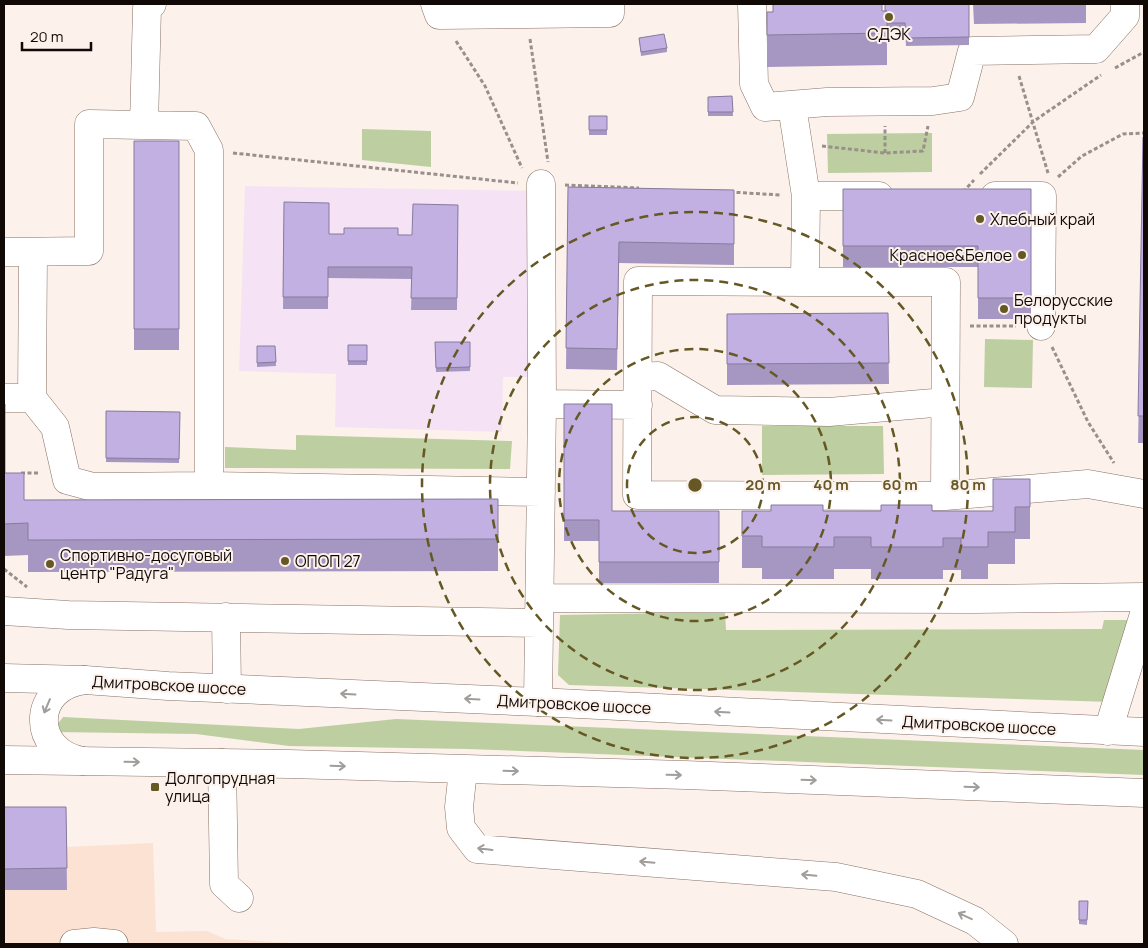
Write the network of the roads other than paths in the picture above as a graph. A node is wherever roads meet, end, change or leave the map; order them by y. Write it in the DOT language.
graph roads {
  1 [pos="152,4"];
  2 [pos="610,4"];
  3 [pos="752,4"];
  4 [pos="1125,4"];
  5 [pos="437,9"];
  6 [pos="792,106"];
  7 [pos="144,125"];
  8 [pos="540,184"];
  9 [pos="806,196"];
  10 [pos="901,196"];
  11 [pos="959,196"];
  12 [pos="4,252"];
  13 [pos="33,252"];
  14 [pos="805,282"];
  15 [pos="1041,326"];
  16 [pos="638,377"];
  17 [pos="4,398"];
  18 [pos="32,398"];
  19 [pos="946,402"];
  20 [pos="542,404"];
  21 [pos="638,405"];
  22 [pos="209,486"];
  23 [pos="541,492"];
  24 [pos="1138,492"];
  25 [pos="945,496"];
  26 [pos="1144,596"];
  27 [pos="4,611"];
  28 [pos="540,611"];
  29 [pos="1144,614"];
  30 [pos="226,617"];
  31 [pos="4,678"];
  32 [pos="85,680"];
  33 [pos="227,689"];
  34 [pos="538,702"];
  35 [pos="1108,731"];
  36 [pos="1144,732"];
  37 [pos="4,760"];
  38 [pos="83,761"];
  39 [pos="222,763"];
  40 [pos="463,770"];
  41 [pos="1144,792"];
  42 [pos="239,898"];
  43 [pos="74,944"];
  44 [pos="114,944"];
  45 [pos="1004,944"];
  1 -- 7 [label="main road"];
  2 -- 5 [label="main road"];
  3 -- 6 [label="main road"];
  4 -- 6 [label="main road"];
  6 -- 9 [label="main road"];
  7 -- 13 [label="main road"];
  7 -- 22 [label="main road"];
  8 -- 20 [label="main road"];
  9 -- 10 [label="main road"];
  9 -- 14 [label="main road"];
  11 -- 15 [label="main road"];
  12 -- 13 [label="main road"];
  13 -- 18 [label="main road"];
  14 -- 16 [label="main road"];
  14 -- 19 [label="main road"];
  16 -- 19 [label="main road"];
  16 -- 21 [label="main road"];
  17 -- 18 [label="main road"];
  18 -- 22 [label="main road"];
  19 -- 25 [label="main road"];
  20 -- 21 [label="main road"];
  20 -- 23 [label="main road"];
  21 -- 25 [label="main road"];
  22 -- 23 [label="main road"];
  23 -- 28 [label="main road"];
  24 -- 25 [label="main road"];
  26 -- 28 [label="main road"];
  27 -- 30 [label="main road"];
  28 -- 30 [label="main road"];
  28 -- 34 [label="main road"];
  29 -- 35 [label="main road"];
  30 -- 33 [label="main road"];
  31 -- 32 [label="main road, Дмитровское шоссе"];
  32 -- 33 [label="main road, Дмитровское шоссе"];
  32 -- 38 [label="main road, one-way"];
  34 -- 33 [label="main road, Дмитровское шоссе, one-way"];
  35 -- 34 [label="main road, Дмитровское шоссе, one-way"];
  35 -- 36 [label="main road, Дмитровское шоссе"];
  37 -- 38 [label="main road"];
  38 -- 39 [label="main road, one-way"];
  39 -- 40 [label="main road, one-way"];
  39 -- 42 [label="main road"];
  40 -- 41 [label="main road, one-way"];
  45 -- 40 [label="main road, one-way"];
  43 -- 44 [label="main road"];
}
